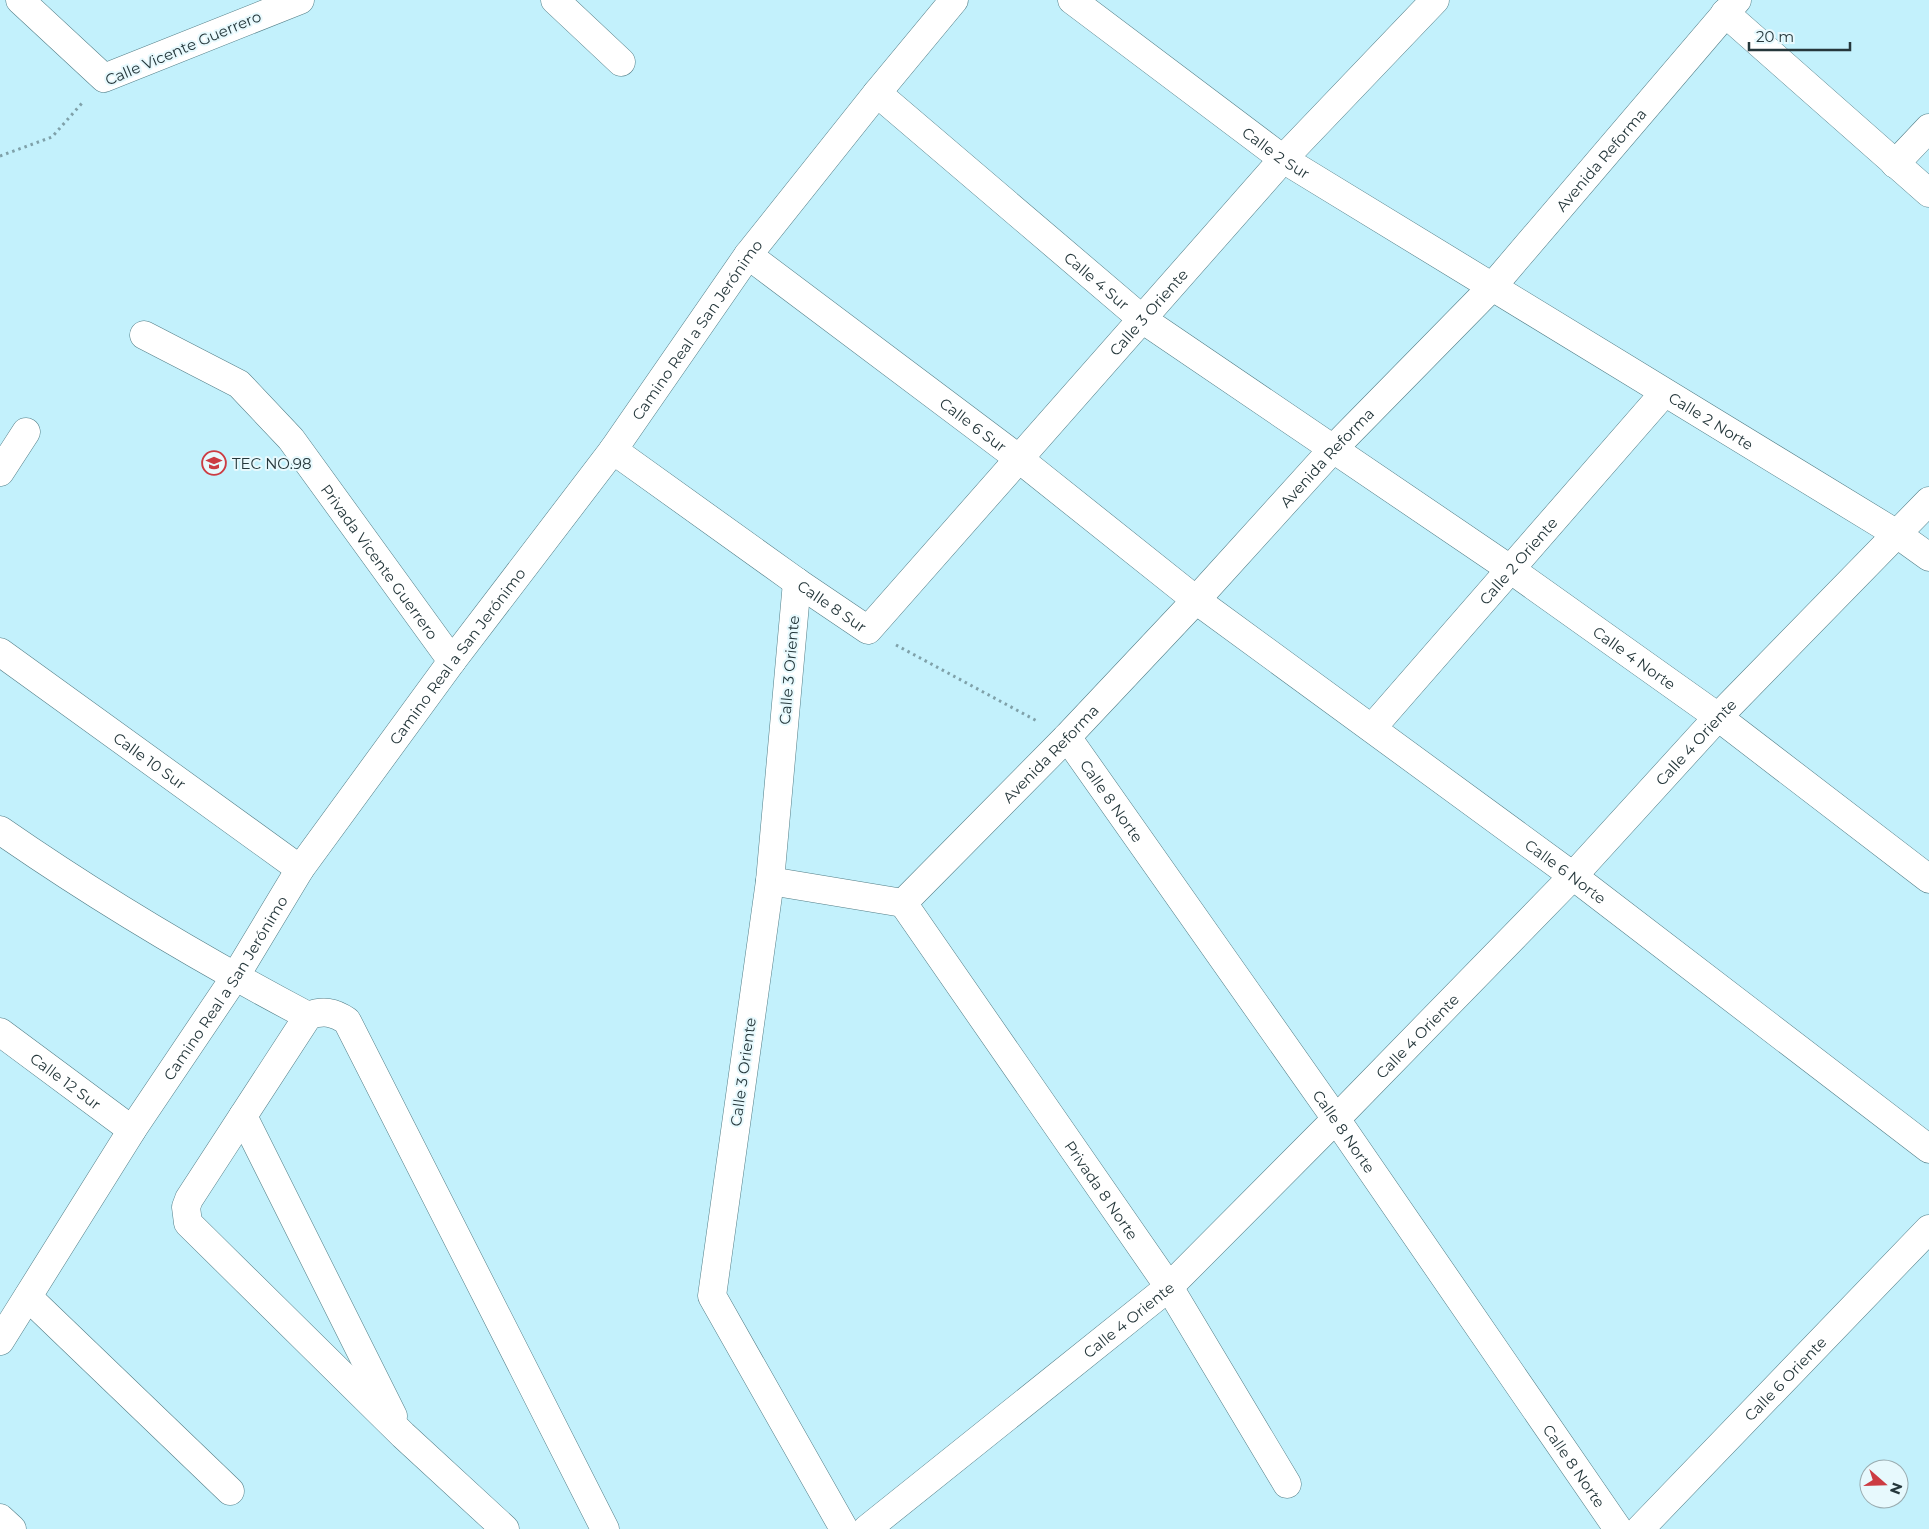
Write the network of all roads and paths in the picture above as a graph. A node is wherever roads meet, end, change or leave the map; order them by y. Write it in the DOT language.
graph roads {
  1 [pos="20,0"];
  2 [pos="300,0"];
  3 [pos="555,0"];
  4 [pos="954,0"];
  5 [pos="1072,0"];
  6 [pos="1435,0"];
  7 [pos="1731,6"];
  8 [pos="621,62"];
  9 [pos="104,78"];
  10 [pos="877,93"];
  11 [pos="1929,128"];
  12 [pos="0,156"];
  13 [pos="1283,159"];
  14 [pos="1895,164"];
  15 [pos="1929,193"];
  16 [pos="748,255"];
  17 [pos="1492,287"];
  18 [pos="1142,319"];
  19 [pos="144,335"];
  20 [pos="1664,393"];
  21 [pos="26,432"];
  22 [pos="613,450"];
  23 [pos="1332,450"];
  24 [pos="1018,458"];
  25 [pos="0,472"];
  26 [pos="1929,501"];
  27 [pos="1897,534"];
  28 [pos="1929,557"];
  29 [pos="1510,569"];
  30 [pos="797,582"];
  31 [pos="1196,600"];
  32 [pos="868,630"];
  33 [pos="0,652"];
  34 [pos="452,661"];
  35 [pos="1718,717"];
  36 [pos="1372,728"];
  37 [pos="1066,737"];
  38 [pos="0,830"];
  39 [pos="300,870"];
  40 [pos="1573,876"];
  41 [pos="1929,879"];
  42 [pos="770,881"];
  43 [pos="903,902"];
  44 [pos="235,978"];
  45 [pos="308,1016"];
  46 [pos="0,1032"];
  47 [pos="243,1116"];
  48 [pos="1336,1119"];
  49 [pos="132,1130"];
  50 [pos="1929,1149"];
  51 [pos="1929,1229"];
  52 [pos="1169,1287"];
  53 [pos="28,1297"];
  54 [pos="0,1341"];
  55 [pos="403,1435"];
  56 [pos="1287,1484"];
  57 [pos="230,1491"];
  58 [pos="0,1518"];
  59 [pos="12,1529"];
  60 [pos="505,1529"];
  61 [pos="605,1529"];
  62 [pos="844,1529"];
  63 [pos="867,1529"];
  64 [pos="1618,1529"];
  65 [pos="1640,1529"];
  1 -- 9 [label="street"];
  2 -- 9 [label="street, Calle Vicente Guerrero"];
  3 -- 8 [label="street"];
  4 -- 10 [label="street, Camino Real a San Jerónimo"];
  5 -- 13 [label="street, Calle 2 Sur"];
  6 -- 13 [label="street, Calle 3 Oriente"];
  7 -- 14 [label="street"];
  7 -- 17 [label="street, Avenida Reforma"];
  9 -- 12 [label="path, Calle Vicente Guerrero"];
  10 -- 16 [label="street, Camino Real a San Jerónimo"];
  10 -- 18 [label="street, Calle 4 Sur"];
  11 -- 14 [label="street"];
  13 -- 17 [label="street, Calle 2 Sur"];
  13 -- 18 [label="street, Calle 3 Oriente"];
  14 -- 15 [label="street"];
  16 -- 22 [label="street, Camino Real a San Jerónimo"];
  16 -- 24 [label="street, Calle 6 Sur"];
  17 -- 20 [label="street, Calle 2 Norte"];
  17 -- 23 [label="street, Avenida Reforma"];
  18 -- 23 [label="street, Calle 4 Sur"];
  18 -- 24 [label="street, Calle 3 Oriente"];
  19 -- 34 [label="street, Privada Vicente Guerrero"];
  20 -- 27 [label="street, Calle 2 Norte"];
  20 -- 29 [label="street, Calle 2 Oriente"];
  21 -- 25 [label="street"];
  22 -- 30 [label="street, Calle 8 Sur"];
  22 -- 34 [label="street, Camino Real a San Jerónimo"];
  23 -- 29 [label="street, Calle 4 Norte"];
  23 -- 31 [label="street, Avenida Reforma"];
  24 -- 31 [label="street, Calle 6 Sur"];
  24 -- 32 [label="street, Calle 3 Oriente"];
  26 -- 27 [label="street, Calle 4 Oriente"];
  27 -- 28 [label="street, Calle 2 Norte"];
  27 -- 35 [label="street, Calle 4 Oriente"];
  29 -- 35 [label="street, Calle 4 Norte"];
  29 -- 36 [label="street, Calle 2 Oriente"];
  30 -- 32 [label="street, Calle 8 Sur"];
  30 -- 42 [label="street, Calle 3 Oriente"];
  31 -- 36 [label="street, Calle 6 Norte"];
  31 -- 37 [label="street, Avenida Reforma"];
  32 -- 37 [label="path, Calle 8 Sur"];
  33 -- 39 [label="street, Calle 10 Sur"];
  34 -- 39 [label="street, Camino Real a San Jerónimo"];
  35 -- 40 [label="street, Calle 4 Oriente"];
  35 -- 41 [label="street, Calle 4 Norte"];
  36 -- 40 [label="street, Calle 6 Norte"];
  37 -- 43 [label="street, Avenida Reforma"];
  37 -- 48 [label="street, Calle 8 Norte"];
  38 -- 44 [label="street"];
  39 -- 44 [label="street, Camino Real a San Jerónimo"];
  40 -- 48 [label="street, Calle 4 Oriente"];
  40 -- 50 [label="street, Calle 6 Norte"];
  42 -- 43 [label="street"];
  42 -- 62 [label="street, Calle 3 Oriente"];
  43 -- 52 [label="street, Privada 8 Norte"];
  44 -- 45 [label="street"];
  44 -- 49 [label="street, Camino Real a San Jerónimo"];
  45 -- 47 [label="street"];
  45 -- 61 [label="street"];
  46 -- 49 [label="street, Calle 12 Sur"];
  47 -- 55 [label="street"];
  47 -- 55 [label="street"];
  48 -- 52 [label="street, Calle 4 Oriente"];
  48 -- 64 [label="street, Calle 8 Norte"];
  49 -- 53 [label="street, Camino Real a San Jerónimo"];
  51 -- 65 [label="street, Calle 6 Oriente"];
  52 -- 56 [label="street, Privada 8 Norte"];
  52 -- 63 [label="street, Calle 4 Oriente"];
  53 -- 54 [label="street, Camino Real a San Jerónimo"];
  53 -- 57 [label="street"];
  55 -- 60 [label="street"];
  58 -- 59 [label="street"];
}
